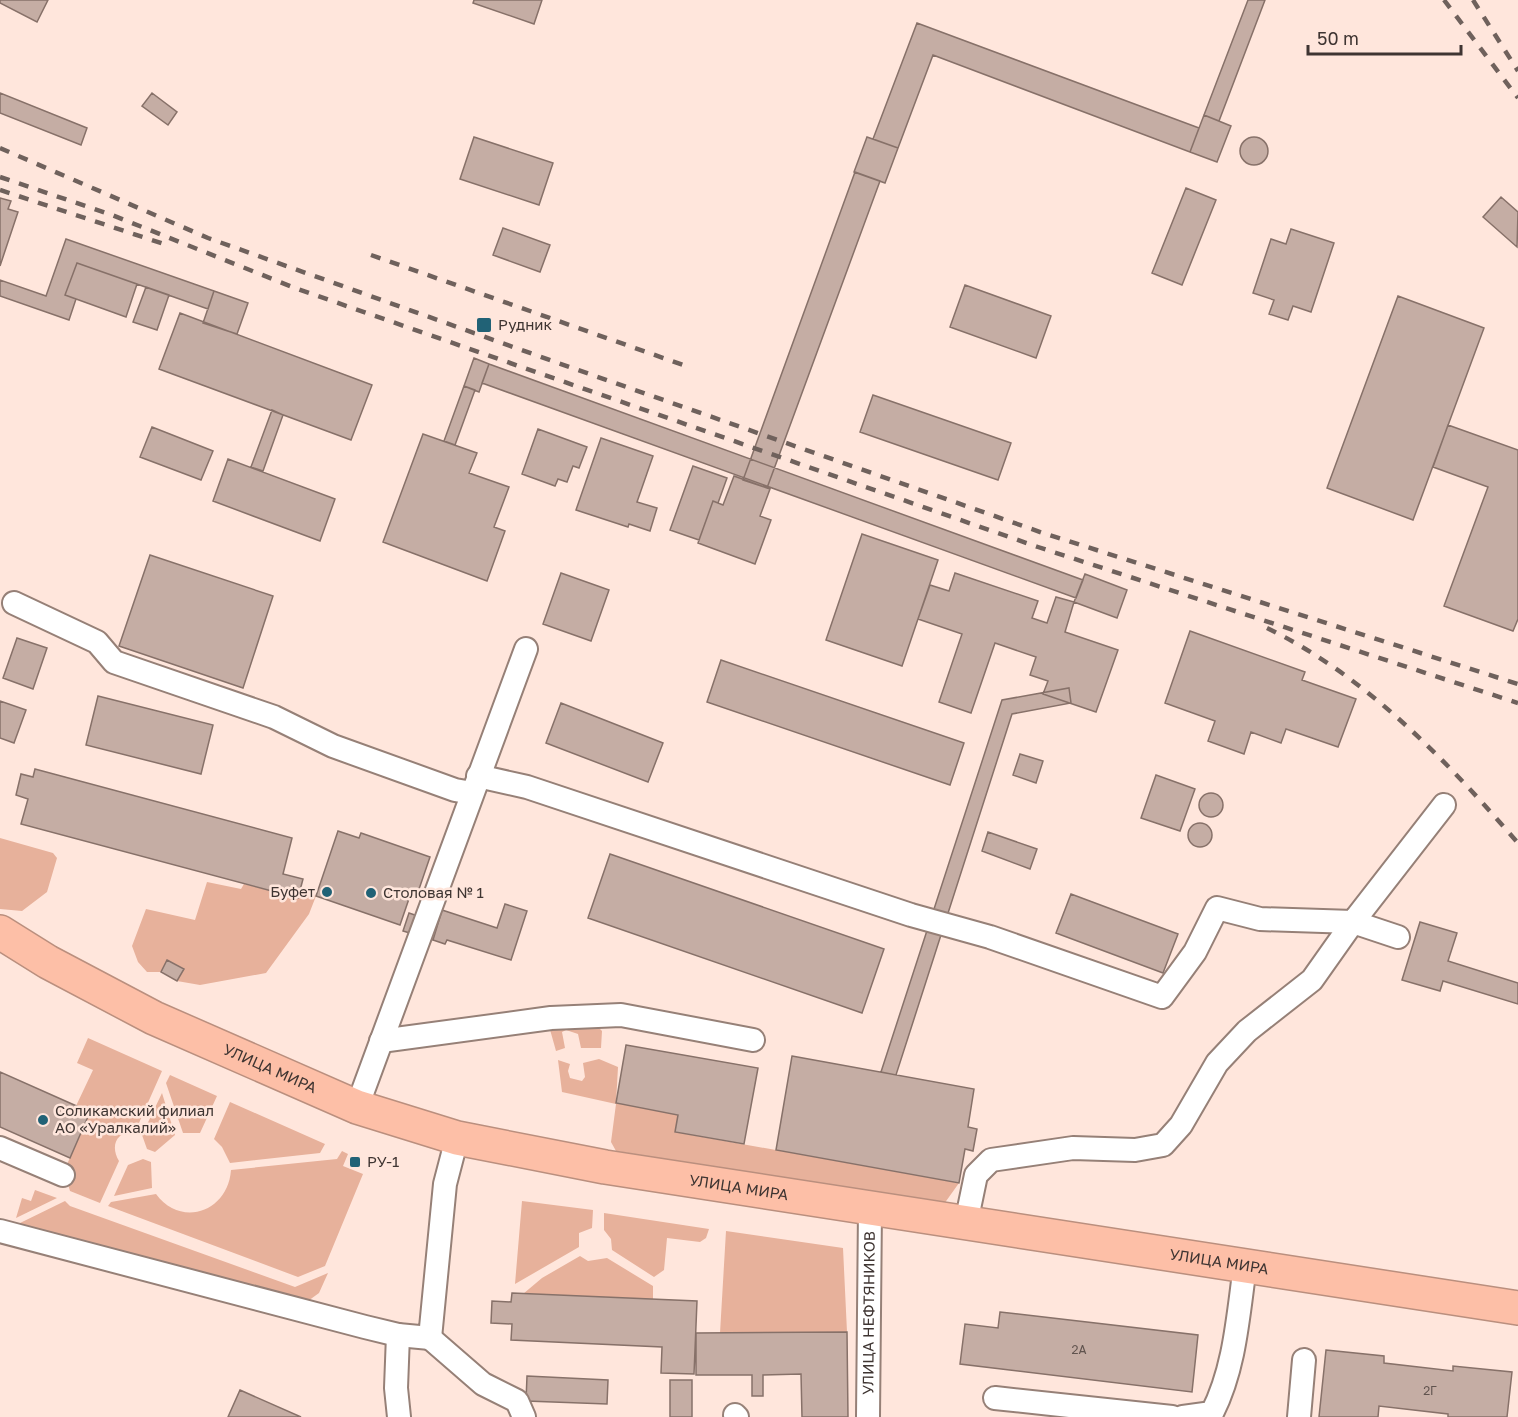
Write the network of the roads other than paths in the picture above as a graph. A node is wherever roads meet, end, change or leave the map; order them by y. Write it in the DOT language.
graph roads {
  1 [pos="14,603"];
  2 [pos="526,649"];
  3 [pos="475,784"];
  4 [pos="1444,805"];
  5 [pos="1353,922"];
  6 [pos="0,932"];
  7 [pos="1398,937"];
  8 [pos="753,1040"];
  9 [pos="381,1041"];
  10 [pos="357,1107"];
  11 [pos="457,1138"];
  12 [pos="0,1148"];
  13 [pos="63,1175"];
  14 [pos="870,1209"];
  15 [pos="966,1223"];
  16 [pos="0,1231"];
  17 [pos="1245,1266"];
  18 [pos="1518,1308"];
  19 [pos="398,1335"];
  20 [pos="430,1338"];
  21 [pos="1304,1360"];
  22 [pos="995,1398"];
  23 [pos="399,1417"];
  24 [pos="524,1417"];
  25 [pos="868,1417"];
  26 [pos="1172,1417"];
  27 [pos="1183,1417"];
  28 [pos="1299,1417"];
  1 -- 3 [label="street"];
  2 -- 3 [label="street"];
  3 -- 5 [label="street"];
  3 -- 9 [label="street"];
  4 -- 5 [label="street"];
  5 -- 7 [label="street"];
  5 -- 15 [label="street"];
  6 -- 10 [label="highway, УЛИЦА МИРА"];
  8 -- 9 [label="street"];
  9 -- 10 [label="street"];
  10 -- 11 [label="highway, УЛИЦА МИРА"];
  11 -- 14 [label="highway, УЛИЦА МИРА"];
  11 -- 20 [label="street"];
  12 -- 13 [label="street"];
  14 -- 15 [label="highway, УЛИЦА МИРА"];
  14 -- 25 [label="street, УЛИЦА НЕФТЯНИКОВ"];
  15 -- 17 [label="highway, УЛИЦА МИРА"];
  16 -- 19 [label="street"];
  17 -- 18 [label="highway, УЛИЦА МИРА"];
  17 -- 27 [label="street"];
  19 -- 20 [label="street"];
  19 -- 23 [label="street"];
  20 -- 24 [label="street"];
  21 -- 28 [label="street"];
  22 -- 26 [label="street"];
}
